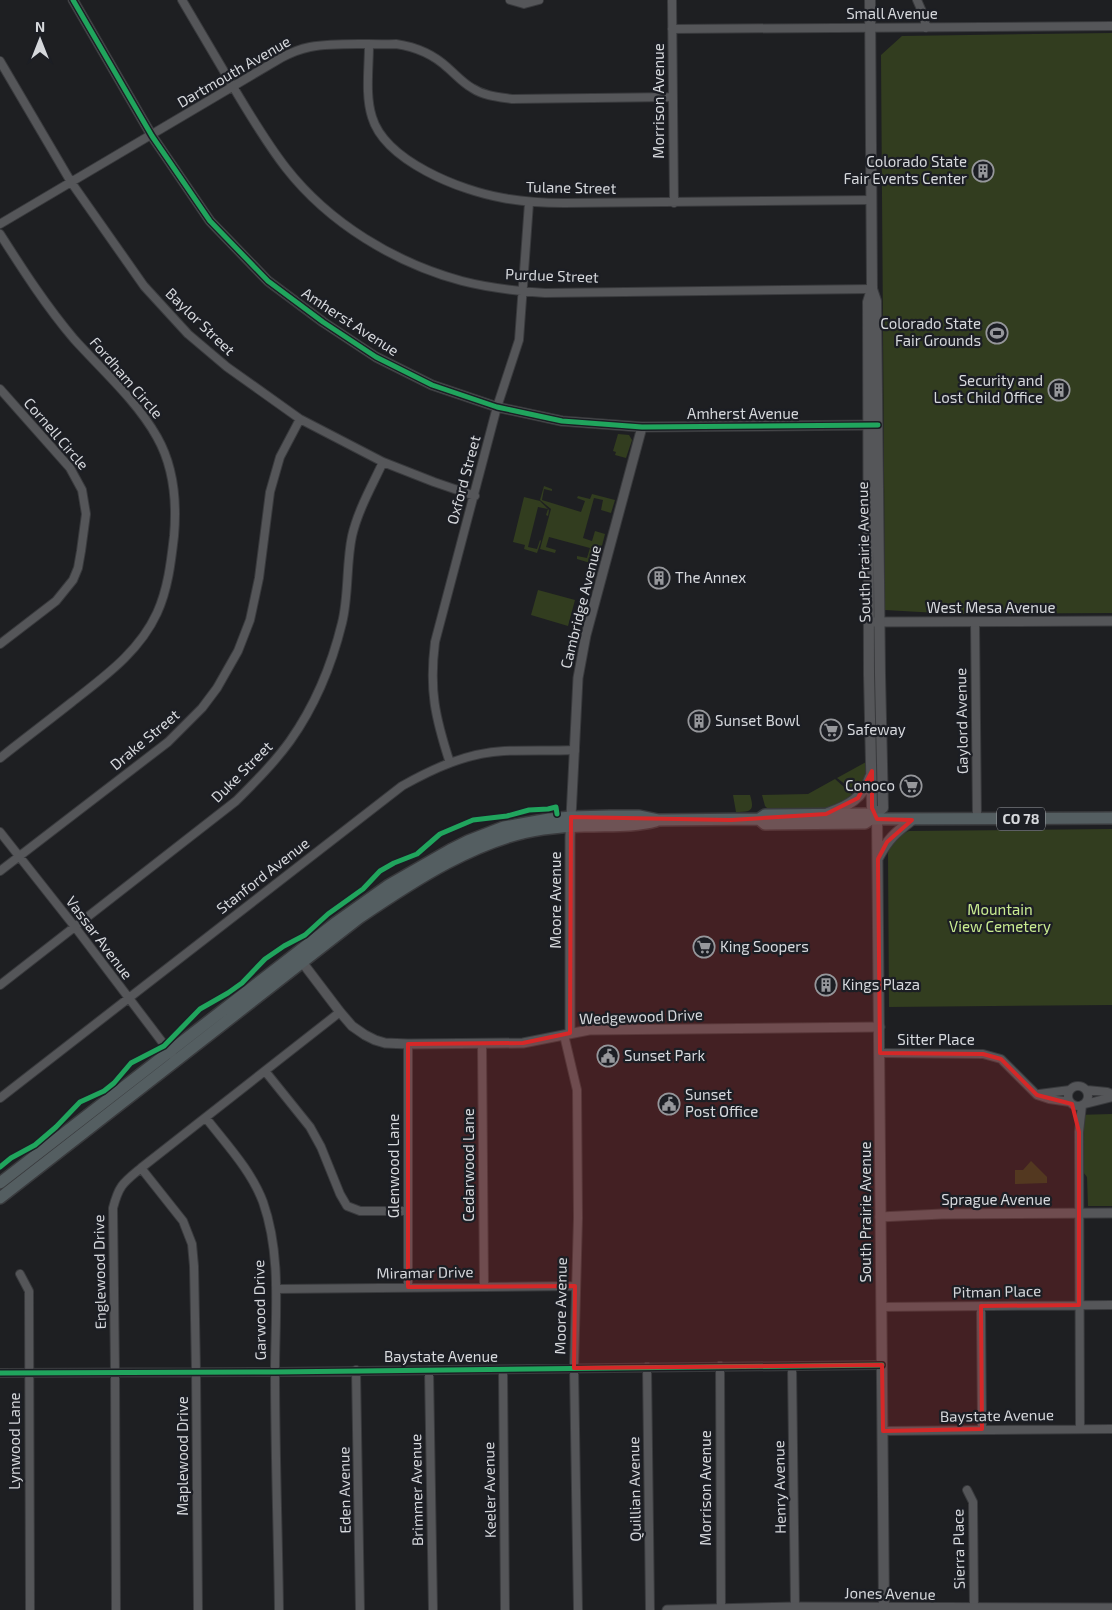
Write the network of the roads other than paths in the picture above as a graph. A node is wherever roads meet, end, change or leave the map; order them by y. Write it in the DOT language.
graph roads {
  1 [pos="73,0"];
  2 [pos="182,0"];
  3 [pos="510,0"];
  4 [pos="539,0"];
  5 [pos="672,0"];
  6 [pos="870,0"];
  7 [pos="917,0"];
  8 [pos="1112,26"];
  9 [pos="870,27"];
  10 [pos="926,28"];
  11 [pos="672,29"];
  12 [pos="369,45"];
  13 [pos="0,62"];
  14 [pos="233,86"];
  15 [pos="673,97"];
  16 [pos="152,136"];
  17 [pos="71,182"];
  18 [pos="871,200"];
  19 [pos="529,202"];
  20 [pos="674,203"];
  21 [pos="0,224"];
  22 [pos="0,234"];
  23 [pos="872,289"];
  24 [pos="522,291"];
  25 [pos="0,390"];
  26 [pos="497,407"];
  27 [pos="300,419"];
  28 [pos="873,425"];
  29 [pos="642,427"];
  30 [pos="383,462"];
  31 [pos="475,496"];
  32 [pos="880,621"];
  33 [pos="1112,621"];
  34 [pos="869,622"];
  35 [pos="975,622"];
  36 [pos="0,644"];
  37 [pos="575,750"];
  38 [pos="0,758"];
  39 [pos="450,763"];
  40 [pos="872,771"];
  41 [pos="826,814"];
  42 [pos="875,817"];
  43 [pos="1112,818"];
  44 [pos="759,819"];
  45 [pos="976,819"];
  46 [pos="912,820"];
  47 [pos="571,821"];
  48 [pos="0,832"];
  49 [pos="19,856"];
  50 [pos="878,858"];
  51 [pos="0,871"];
  52 [pos="75,927"];
  53 [pos="295,953"];
  54 [pos="302,963"];
  55 [pos="0,985"];
  56 [pos="128,999"];
  57 [pos="340,1012"];
  58 [pos="880,1027"];
  59 [pos="567,1034"];
  60 [pos="408,1044"];
  61 [pos="482,1044"];
  62 [pos="880,1053"];
  63 [pos="172,1056"];
  64 [pos="265,1071"];
  65 [pos="1070,1090"];
  66 [pos="1087,1090"];
  67 [pos="1038,1095"];
  68 [pos="1112,1096"];
  69 [pos="0,1098"];
  70 [pos="1071,1103"];
  71 [pos="1084,1105"];
  72 [pos="206,1118"];
  73 [pos="1078,1132"];
  74 [pos="141,1168"];
  75 [pos="0,1183"];
  76 [pos="0,1198"];
  77 [pos="408,1211"];
  78 [pos="1112,1213"];
  79 [pos="1079,1214"];
  80 [pos="880,1217"];
  81 [pos="20,1274"];
  82 [pos="484,1286"];
  83 [pos="575,1286"];
  84 [pos="408,1287"];
  85 [pos="276,1289"];
  86 [pos="1079,1305"];
  87 [pos="1112,1305"];
  88 [pos="981,1306"];
  89 [pos="882,1307"];
  90 [pos="882,1365"];
  91 [pos="720,1366"];
  92 [pos="792,1366"];
  93 [pos="647,1367"];
  94 [pos="574,1368"];
  95 [pos="356,1370"];
  96 [pos="429,1370"];
  97 [pos="502,1370"];
  98 [pos="196,1371"];
  99 [pos="115,1372"];
  100 [pos="275,1372"];
  101 [pos="0,1373"];
  102 [pos="29,1373"];
  103 [pos="1080,1429"];
  104 [pos="1112,1429"];
  105 [pos="982,1430"];
  106 [pos="883,1432"];
  107 [pos="967,1490"];
  108 [pos="795,1607"];
  109 [pos="974,1608"];
  110 [pos="1112,1608"];
  111 [pos="721,1609"];
  112 [pos="884,1609"];
  113 [pos="932,1609"];
  114 [pos="30,1610"];
  115 [pos="116,1610"];
  116 [pos="198,1610"];
  117 [pos="279,1610"];
  118 [pos="360,1610"];
  119 [pos="433,1610"];
  120 [pos="505,1610"];
  121 [pos="578,1610"];
  122 [pos="650,1610"];
  123 [pos="667,1610"];
  124 [pos="690,1610"];
  1 -- 16 [label="street, Amherst Avenue"];
  2 -- 14 [label="street, Purdue Street"];
  3 -- 4 [label="street"];
  5 -- 11 [label="street, Morrison Avenue"];
  6 -- 9 [label="main road, South Prairie Avenue"];
  7 -- 10 [label="street"];
  8 -- 10 [label="street, Small Avenue"];
  9 -- 10 [label="street, Small Avenue"];
  9 -- 11 [label="street, Small Avenue"];
  9 -- 18 [label="main road, South Prairie Avenue"];
  11 -- 15 [label="street, Morrison Avenue"];
  12 -- 14 [label="street, Dartmouth Avenue"];
  12 -- 15 [label="street, Dartmouth Avenue"];
  12 -- 19 [label="street, Tulane Street"];
  13 -- 17 [label="street, Baylor Street"];
  14 -- 16 [label="street, Dartmouth Avenue"];
  14 -- 24 [label="street, Purdue Street"];
  15 -- 20 [label="street, Morrison Avenue"];
  16 -- 17 [label="street, Dartmouth Avenue"];
  16 -- 26 [label="street, Amherst Avenue"];
  17 -- 21 [label="street, Dartmouth Avenue"];
  17 -- 27 [label="street, Baylor Street"];
  18 -- 20 [label="street, Tulane Street"];
  18 -- 23 [label="main road, South Prairie Avenue"];
  19 -- 20 [label="street, Tulane Street"];
  19 -- 24 [label="street, Oxford Street"];
  22 -- 38 [label="street, Fordham Circle"];
  23 -- 24 [label="street, Purdue Street"];
  23 -- 28 [label="main road, South Prairie Avenue"];
  24 -- 26 [label="street, Oxford Street"];
  25 -- 36 [label="street, Cornell Circle"];
  26 -- 29 [label="street, Amherst Avenue"];
  26 -- 31 [label="street, Oxford Street"];
  27 -- 30 [label="street, Baylor Street"];
  27 -- 49 [label="street, Drake Street"];
  28 -- 29 [label="street, Amherst Avenue"];
  28 -- 32 [label="main road, South Prairie Avenue"];
  28 -- 34 [label="main road, South Prairie Avenue"];
  29 -- 37 [label="street, Cambridge Avenue"];
  30 -- 31 [label="street, Baylor Street"];
  30 -- 52 [label="street, Duke Street"];
  31 -- 39 [label="street, Oxford Street"];
  32 -- 34 [label="street, West Mesa Avenue"];
  32 -- 35 [label="street, West Mesa Avenue"];
  32 -- 42 [label="main road, South Prairie Avenue"];
  33 -- 35 [label="street, West Mesa Avenue"];
  34 -- 40 [label="main road, South Prairie Avenue"];
  35 -- 45 [label="street, Gaylord Avenue"];
  37 -- 39 [label="street, Stanford Avenue"];
  37 -- 47 [label="street, Cambridge Avenue"];
  39 -- 56 [label="street, Stanford Avenue"];
  40 -- 41 [label="main road"];
  40 -- 42 [label="main road, South Prairie Avenue"];
  41 -- 42 [label="main road, CO 78"];
  41 -- 44 [label="main road, CO 78"];
  42 -- 44 [label="main road, CO 78"];
  42 -- 46 [label="main road, CO 78"];
  42 -- 50 [label="main road, South Prairie Avenue"];
  43 -- 45 [label="main road, CO 78"];
  44 -- 47 [label="main road, CO 78"];
  45 -- 46 [label="main road, CO 78"];
  46 -- 50 [label="main road"];
  47 -- 53 [label="main road, CO 78"];
  47 -- 54 [label="main road, CO 78"];
  47 -- 59 [label="street, Moore Avenue"];
  48 -- 49 [label="street, Vassar Avenue"];
  49 -- 51 [label="street, Drake Street"];
  49 -- 52 [label="street, Vassar Avenue"];
  50 -- 58 [label="main road, South Prairie Avenue"];
  52 -- 55 [label="street, Duke Street"];
  52 -- 56 [label="street, Vassar Avenue"];
  53 -- 54 [label="street, Wedgewood Drive"];
  53 -- 63 [label="main road, CO 78"];
  54 -- 57 [label="street, Wedgewood Drive"];
  54 -- 63 [label="main road, CO 78"];
  56 -- 63 [label="street, Vassar Avenue"];
  56 -- 69 [label="street, Stanford Avenue"];
  57 -- 60 [label="street, Wedgewood Drive"];
  57 -- 64 [label="street, Englewood Drive"];
  58 -- 59 [label="street, Wedgewood Drive"];
  58 -- 62 [label="main road, South Prairie Avenue"];
  59 -- 61 [label="street, Wedgewood Drive"];
  59 -- 83 [label="street, Moore Avenue"];
  60 -- 61 [label="street, Wedgewood Drive"];
  60 -- 77 [label="street, Glenwood Lane"];
  61 -- 82 [label="street, Cedarwood Lane"];
  62 -- 67 [label="street, Sitter Place"];
  62 -- 80 [label="main road, South Prairie Avenue"];
  63 -- 75 [label="main road, CO 78"];
  63 -- 76 [label="main road, CO 78"];
  64 -- 72 [label="street, Englewood Drive"];
  64 -- 77 [label="street"];
  65 -- 66 [label="street"];
  65 -- 67 [label="street"];
  65 -- 70 [label="street"];
  66 -- 68 [label="street"];
  66 -- 71 [label="street"];
  67 -- 70 [label="street"];
  68 -- 71 [label="street"];
  70 -- 71 [label="street"];
  70 -- 73 [label="street"];
  71 -- 73 [label="street"];
  72 -- 74 [label="street, Englewood Drive"];
  72 -- 85 [label="street, Garwood Drive"];
  73 -- 79 [label="street"];
  74 -- 98 [label="street, Maplewood Drive"];
  74 -- 99 [label="street, Englewood Drive"];
  77 -- 84 [label="street, Glenwood Lane"];
  78 -- 79 [label="street, Sprague Avenue"];
  79 -- 80 [label="street, Sprague Avenue"];
  79 -- 86 [label="street"];
  80 -- 89 [label="main road, South Prairie Avenue"];
  81 -- 102 [label="street, Lynwood Lane"];
  82 -- 83 [label="street, Miramar Drive"];
  82 -- 84 [label="street, Miramar Drive"];
  83 -- 94 [label="street, Moore Avenue"];
  84 -- 85 [label="street, Miramar Drive"];
  85 -- 100 [label="street, Garwood Drive"];
  86 -- 87 [label="street, Pitman Place"];
  86 -- 88 [label="street, Pitman Place"];
  86 -- 103 [label="street"];
  88 -- 89 [label="street, Pitman Place"];
  88 -- 105 [label="street"];
  89 -- 90 [label="main road, South Prairie Avenue"];
  90 -- 92 [label="street, Baystate Avenue"];
  90 -- 106 [label="main road, South Prairie Avenue"];
  91 -- 92 [label="street, Baystate Avenue"];
  91 -- 93 [label="street, Baystate Avenue"];
  91 -- 111 [label="street, Morrison Avenue"];
  92 -- 108 [label="street, Henry Avenue"];
  93 -- 94 [label="street, Baystate Avenue"];
  93 -- 122 [label="street, Quillian Avenue"];
  94 -- 97 [label="street, Baystate Avenue"];
  94 -- 121 [label="street, Moore Avenue"];
  95 -- 96 [label="street, Baystate Avenue"];
  95 -- 100 [label="street, Baystate Avenue"];
  95 -- 118 [label="street, Eden Avenue"];
  96 -- 97 [label="street, Baystate Avenue"];
  96 -- 119 [label="street, Brimmer Avenue"];
  97 -- 120 [label="street, Keeler Avenue"];
  98 -- 99 [label="street, Baystate Avenue"];
  98 -- 100 [label="street, Baystate Avenue"];
  98 -- 116 [label="street, Maplewood Drive"];
  99 -- 102 [label="street, Baystate Avenue"];
  99 -- 115 [label="street, Englewood Drive"];
  100 -- 117 [label="street, Garwood Drive"];
  101 -- 102 [label="street, Baystate Avenue"];
  102 -- 114 [label="street, Lynwood Lane"];
  103 -- 104 [label="street, Baystate Avenue"];
  103 -- 105 [label="street, Baystate Avenue"];
  105 -- 106 [label="street, Baystate Avenue"];
  106 -- 112 [label="main road, South Prairie Avenue"];
  107 -- 109 [label="street, Sierra Place"];
  108 -- 111 [label="street, Jones Avenue"];
  108 -- 112 [label="street, Jones Avenue"];
  109 -- 110 [label="street, Jones Avenue"];
  109 -- 113 [label="street, Jones Avenue"];
  111 -- 124 [label="street, Jones Avenue"];
  112 -- 113 [label="street, Jones Avenue"];
  123 -- 124 [label="street, Jones Avenue"];
}
